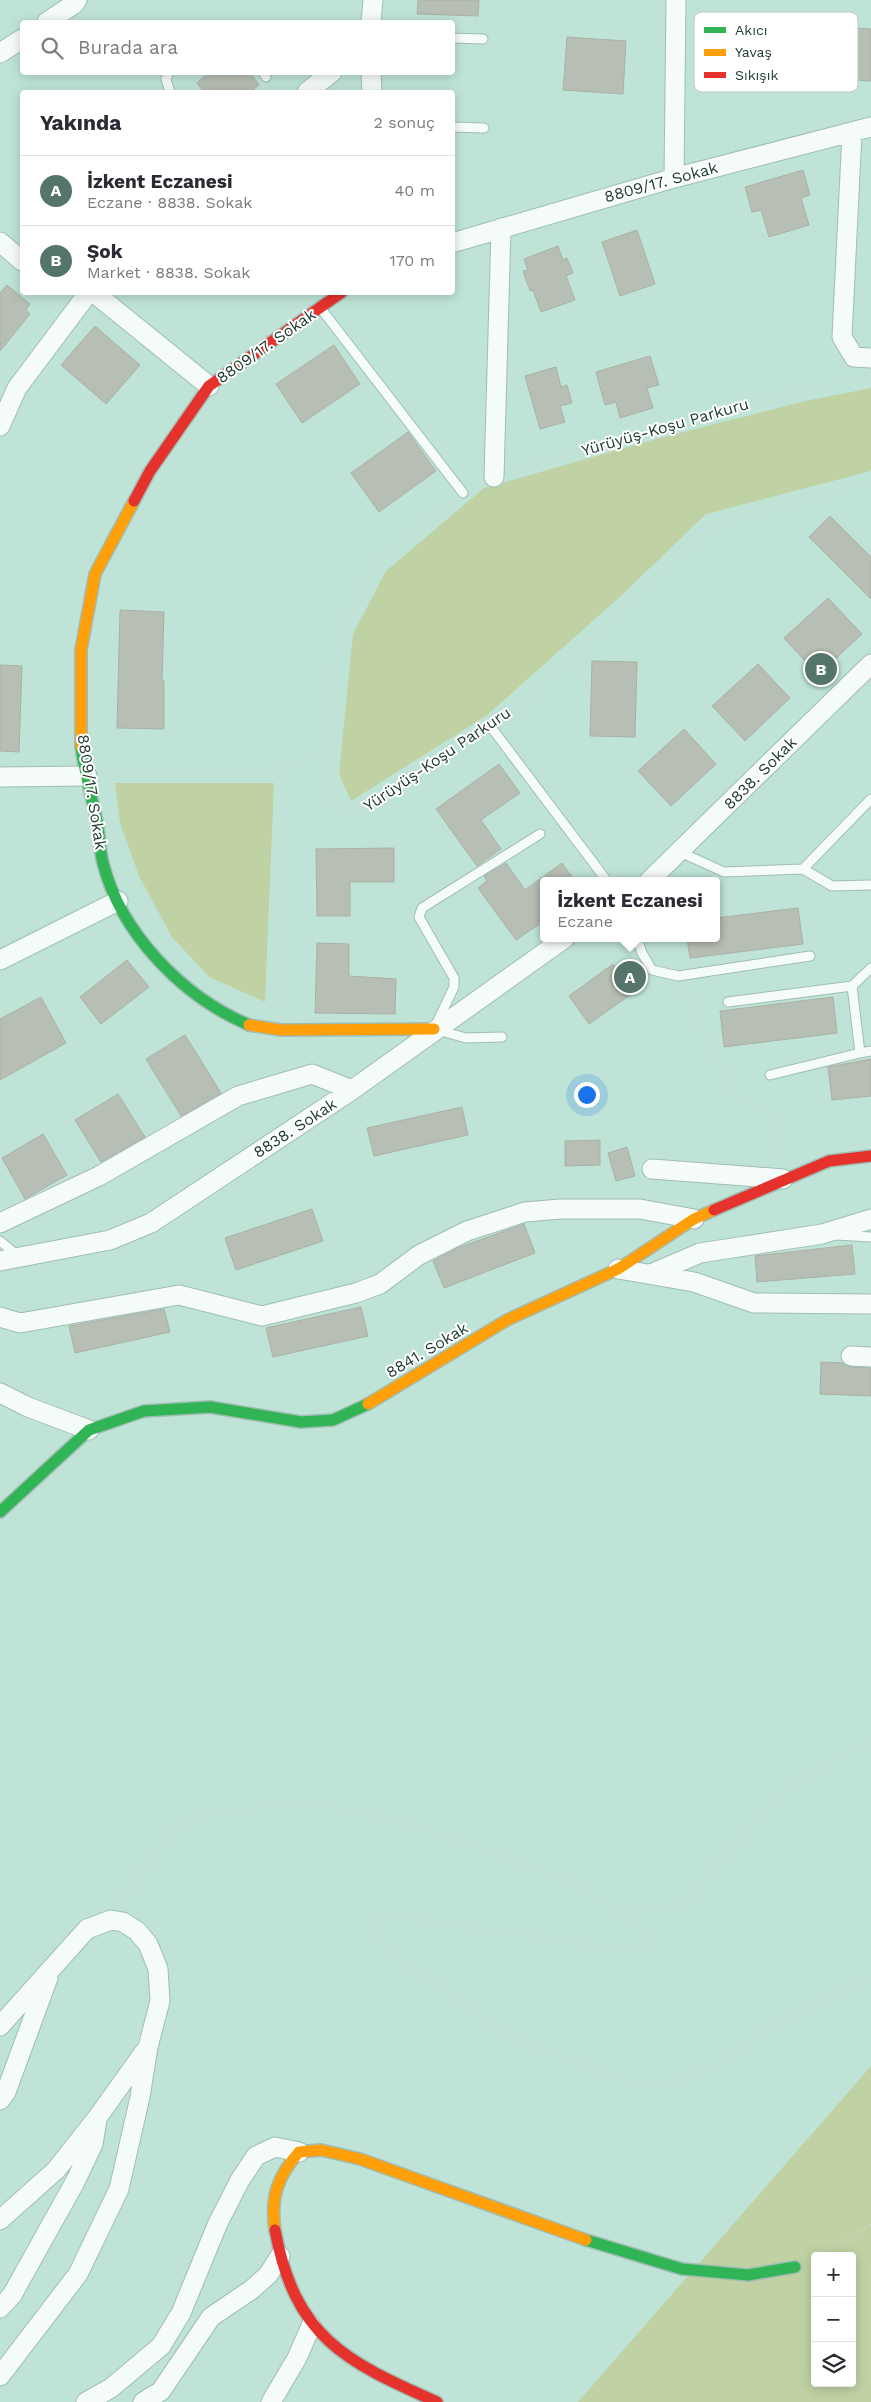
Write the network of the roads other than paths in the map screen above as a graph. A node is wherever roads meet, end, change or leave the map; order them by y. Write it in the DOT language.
graph roads {
  1 [pos="77,0"];
  2 [pos="373,0"];
  3 [pos="676,0"];
  4 [pos="50,20"];
  5 [pos="372,20"];
  6 [pos="455,38"];
  7 [pos="483,39"];
  8 [pos="20,40"];
  9 [pos="0,53"];
  10 [pos="168,75"];
  11 [pos="328,75"];
  12 [pos="371,75"];
  13 [pos="169,90"];
  14 [pos="310,90"];
  15 [pos="372,90"];
  16 [pos="871,127"];
  17 [pos="455,128"];
  18 [pos="484,128"];
  19 [pos="852,133"];
  20 [pos="674,178"];
  21 [pos="501,228"];
  22 [pos="0,242"];
  23 [pos="455,242"];
  24 [pos="20,259"];
  25 [pos="87,295"];
  26 [pos="97,295"];
  27 [pos="338,295"];
  28 [pos="320,308"];
  29 [pos="871,358"];
  30 [pos="209,386"];
  31 [pos="0,426"];
  32 [pos="494,477"];
  33 [pos="463,493"];
  34 [pos="871,664"];
  35 [pos="491,727"];
  36 [pos="87,776"];
  37 [pos="0,777"];
  38 [pos="871,799"];
  39 [pos="540,834"];
  40 [pos="680,852"];
  41 [pos="803,869"];
  42 [pos="604,877"];
  43 [pos="652,877"];
  44 [pos="871,885"];
  45 [pos="118,901"];
  46 [pos="558,942"];
  47 [pos="638,942"];
  48 [pos="810,956"];
  49 [pos="0,960"];
  50 [pos="871,968"];
  51 [pos="852,986"];
  52 [pos="728,1002"];
  53 [pos="434,1030"];
  54 [pos="502,1037"];
  55 [pos="871,1051"];
  56 [pos="860,1053"];
  57 [pos="770,1075"];
  58 [pos="352,1090"];
  59 [pos="871,1156"];
  60 [pos="652,1169"];
  61 [pos="787,1179"];
  62 [pos="694,1219"];
  63 [pos="871,1219"];
  64 [pos="0,1223"];
  65 [pos="822,1234"];
  66 [pos="871,1237"];
  67 [pos="0,1241"];
  68 [pos="20,1258"];
  69 [pos="0,1261"];
  70 [pos="618,1270"];
  71 [pos="652,1274"];
  72 [pos="871,1304"];
  73 [pos="0,1317"];
  74 [pos="851,1356"];
  75 [pos="871,1357"];
  76 [pos="0,1393"];
  77 [pos="89,1430"];
  78 [pos="0,1512"];
  79 [pos="50,1971"];
  80 [pos="0,2026"];
  81 [pos="148,2048"];
  82 [pos="0,2100"];
  83 [pos="97,2118"];
  84 [pos="299,2152"];
  85 [pos="0,2220"];
  86 [pos="280,2256"];
  87 [pos="794,2267"];
  88 [pos="0,2308"];
  89 [pos="311,2326"];
  90 [pos="0,2376"];
  91 [pos="404,2395"];
  92 [pos="86,2402"];
  93 [pos="144,2402"];
  94 [pos="271,2402"];
  95 [pos="437,2402"];
  1 -- 4 [label="street"];
  2 -- 5 [label="street"];
  3 -- 20 [label="street"];
  6 -- 7 [label="lane"];
  8 -- 9 [label="street"];
  10 -- 13 [label="lane"];
  11 -- 14 [label="street"];
  12 -- 15 [label="street"];
  16 -- 19 [label="street, 8809/17. Sokak"];
  17 -- 18 [label="lane"];
  19 -- 20 [label="street, 8809/17. Sokak"];
  19 -- 29 [label="street"];
  20 -- 21 [label="street, 8809/17. Sokak"];
  21 -- 23 [label="street, 8809/17. Sokak"];
  21 -- 32 [label="street"];
  22 -- 24 [label="street"];
  25 -- 31 [label="street"];
  26 -- 30 [label="street"];
  27 -- 28 [label="street, 8809/17. Sokak"];
  28 -- 30 [label="street, 8809/17. Sokak"];
  28 -- 33 [label="lane"];
  30 -- 36 [label="street, 8809/17. Sokak"];
  34 -- 40 [label="street, 8838. Sokak"];
  35 -- 42 [label="lane"];
  36 -- 37 [label="street"];
  36 -- 45 [label="street, 8809/17. Sokak"];
  38 -- 41 [label="lane"];
  39 -- 53 [label="lane"];
  40 -- 41 [label="lane"];
  40 -- 43 [label="street, 8838. Sokak"];
  41 -- 44 [label="lane"];
  45 -- 49 [label="street"];
  45 -- 53 [label="street, 8809/17. Sokak"];
  46 -- 53 [label="street, 8838. Sokak"];
  47 -- 48 [label="lane"];
  50 -- 51 [label="lane"];
  51 -- 52 [label="lane"];
  51 -- 56 [label="lane"];
  53 -- 54 [label="lane"];
  53 -- 58 [label="street, 8838. Sokak"];
  55 -- 56 [label="lane"];
  56 -- 57 [label="lane"];
  58 -- 64 [label="street"];
  58 -- 68 [label="street, 8838. Sokak"];
  59 -- 61 [label="street, 8841. Sokak"];
  60 -- 61 [label="street"];
  61 -- 62 [label="street, 8841. Sokak"];
  62 -- 70 [label="street, 8841. Sokak"];
  62 -- 73 [label="street"];
  63 -- 65 [label="street"];
  65 -- 66 [label="lane"];
  65 -- 71 [label="street"];
  67 -- 68 [label="lane"];
  68 -- 69 [label="street, 8838. Sokak"];
  70 -- 71 [label="street"];
  70 -- 77 [label="street, 8841. Sokak"];
  71 -- 72 [label="street"];
  74 -- 75 [label="street"];
  76 -- 77 [label="street"];
  77 -- 78 [label="street, 8841. Sokak"];
  79 -- 80 [label="street"];
  79 -- 81 [label="street"];
  79 -- 82 [label="street"];
  81 -- 83 [label="street"];
  81 -- 90 [label="street"];
  83 -- 85 [label="street"];
  83 -- 88 [label="street"];
  84 -- 86 [label="street"];
  84 -- 87 [label="street"];
  84 -- 92 [label="street"];
  86 -- 89 [label="street"];
  86 -- 93 [label="street"];
  89 -- 91 [label="street"];
  89 -- 94 [label="street"];
  91 -- 95 [label="street"];
}
